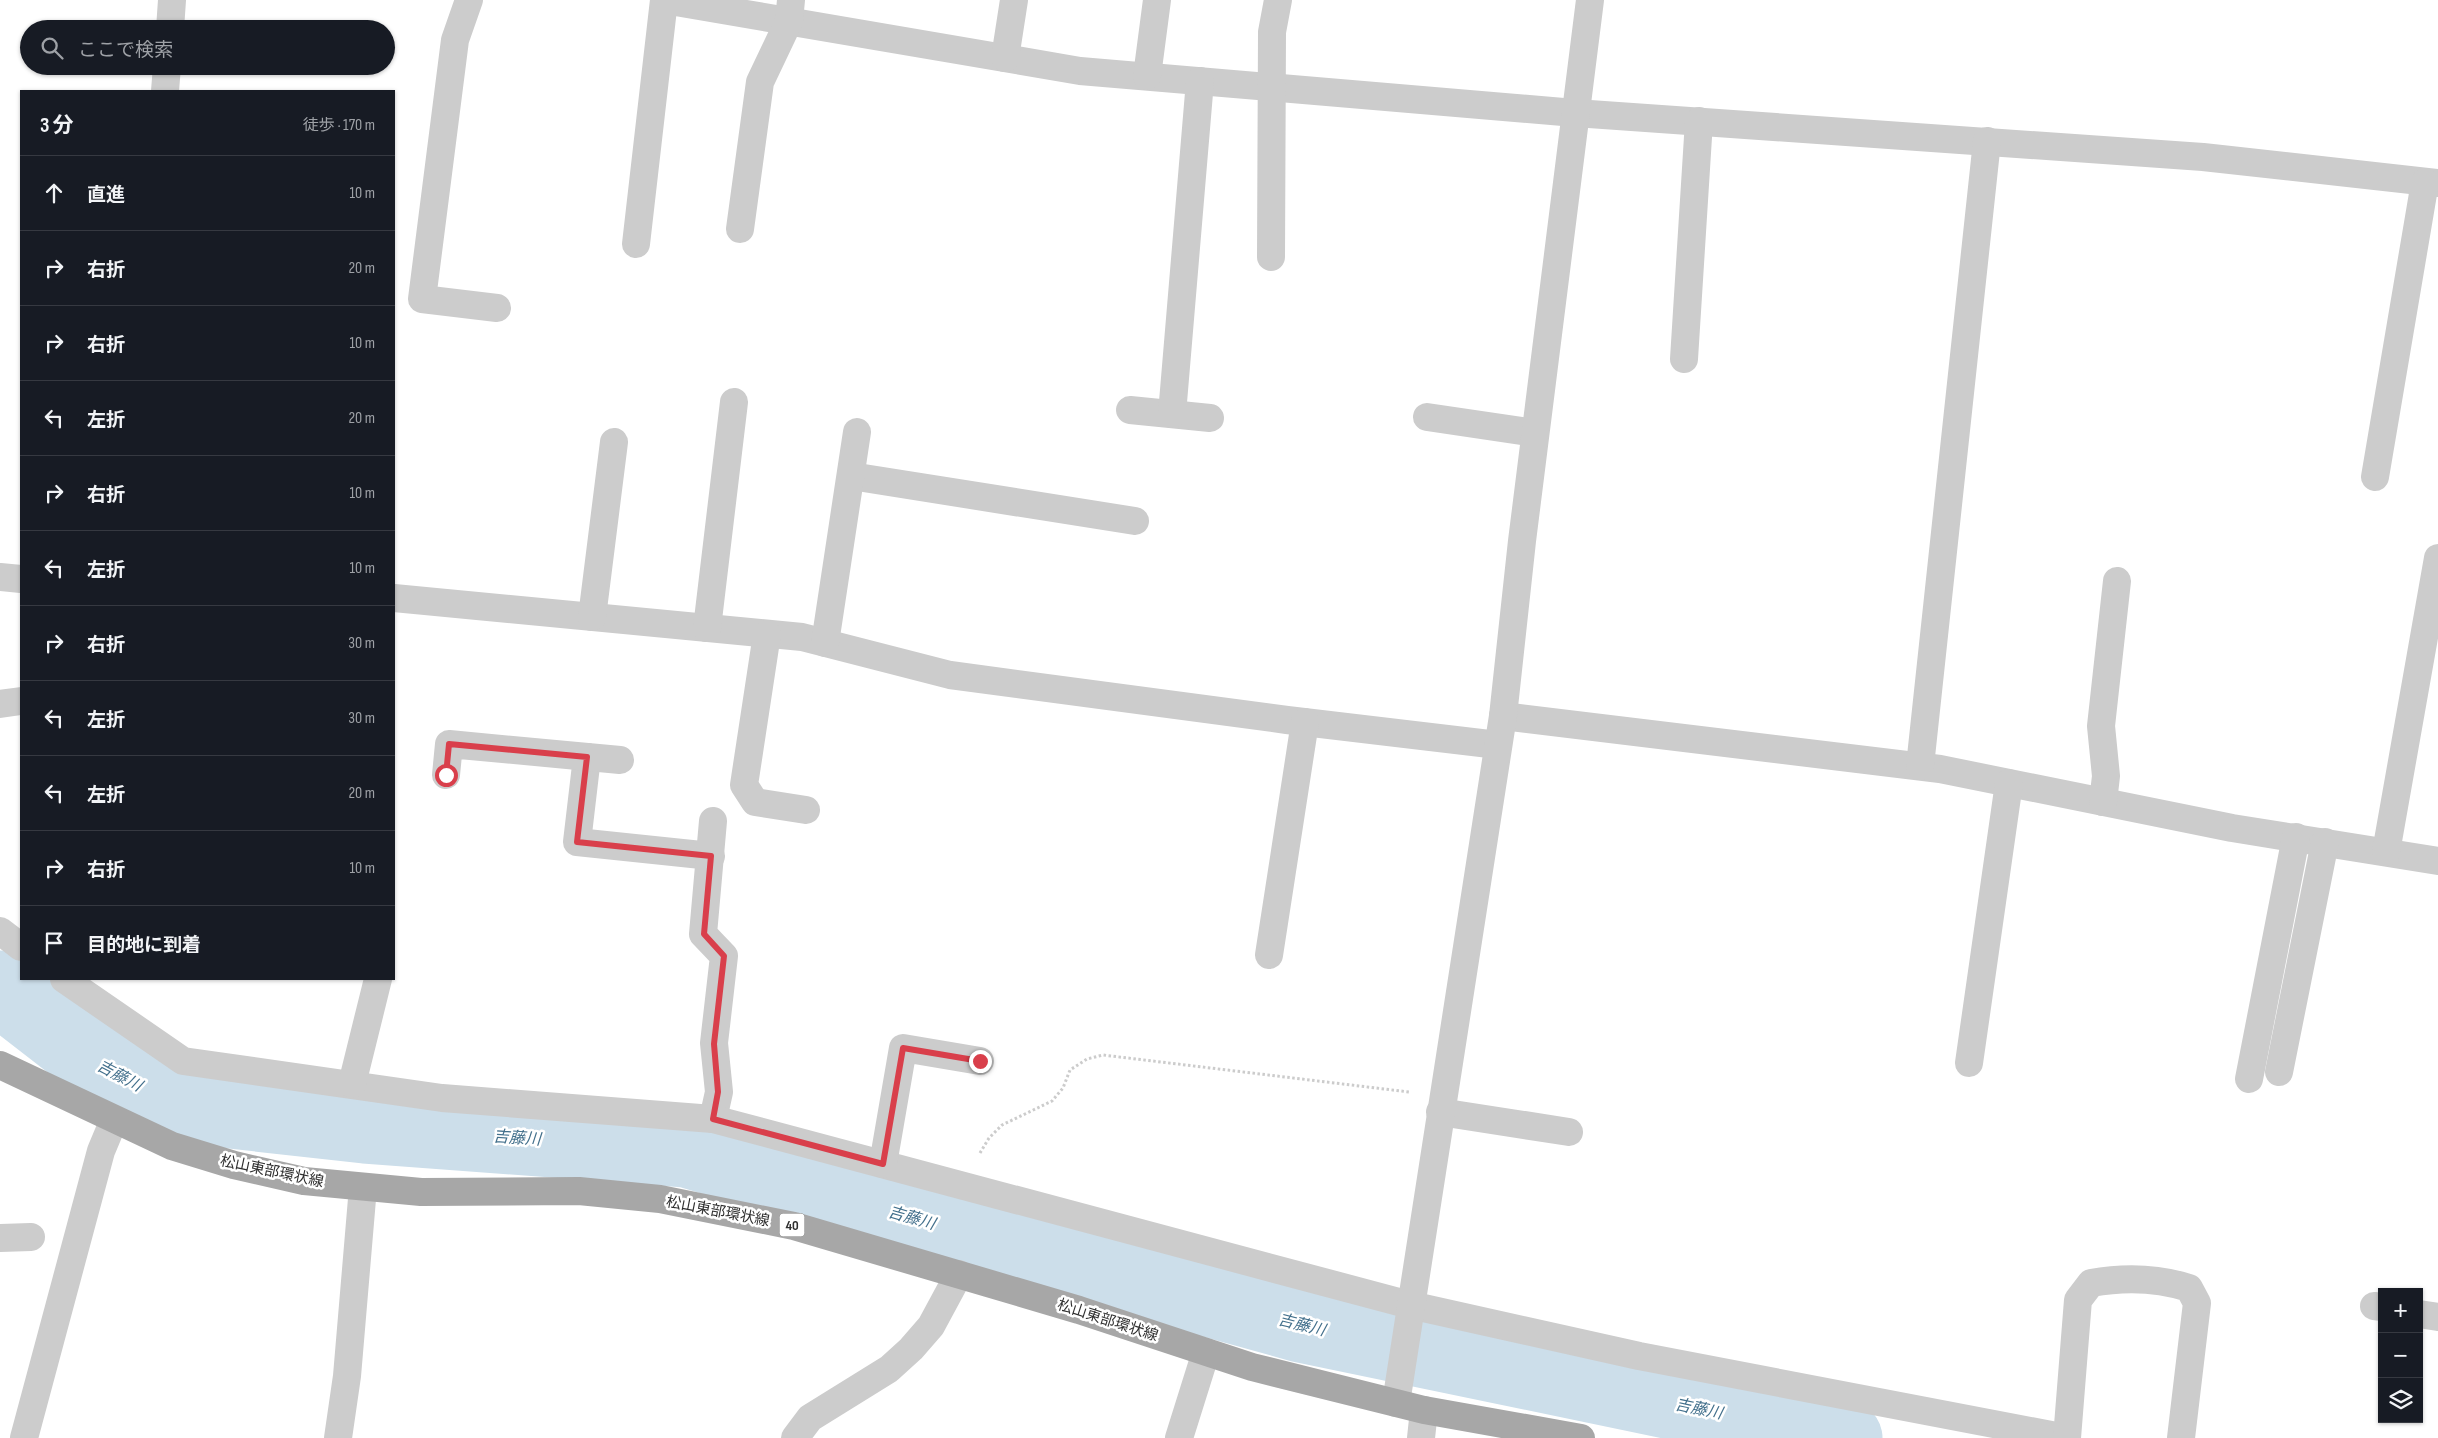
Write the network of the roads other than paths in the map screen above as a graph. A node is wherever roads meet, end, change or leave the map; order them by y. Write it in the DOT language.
graph roads {
  1 [pos="172,0"];
  2 [pos="469,0"];
  3 [pos="664,0"];
  4 [pos="1014,0"];
  5 [pos="1157,0"];
  6 [pos="1278,0"];
  7 [pos="1590,0"];
  8 [pos="790,10"];
  9 [pos="171,20"];
  10 [pos="1005,58"];
  11 [pos="166,75"];
  12 [pos="1147,76"];
  13 [pos="1200,81"];
  14 [pos="1272,86"];
  15 [pos="165,90"];
  16 [pos="1575,112"];
  17 [pos="1699,121"];
  18 [pos="1987,141"];
  19 [pos="2431,183"];
  20 [pos="740,229"];
  21 [pos="636,244"];
  22 [pos="1271,257"];
  23 [pos="497,308"];
  24 [pos="1684,359"];
  25 [pos="734,402"];
  26 [pos="1130,410"];
  27 [pos="1172,414"];
  28 [pos="1427,417"];
  29 [pos="1210,418"];
  30 [pos="858,432"];
  31 [pos="1536,433"];
  32 [pos="614,442"];
  33 [pos="851,476"];
  34 [pos="2376,477"];
  35 [pos="1135,521"];
  36 [pos="2438,558"];
  37 [pos="0,577"];
  38 [pos="20,579"];
  39 [pos="2116,581"];
  40 [pos="395,598"];
  41 [pos="592,617"];
  42 [pos="706,628"];
  43 [pos="767,634"];
  44 [pos="825,643"];
  45 [pos="20,701"];
  46 [pos="0,704"];
  47 [pos="1503,716"];
  48 [pos="1305,722"];
  49 [pos="1498,745"];
  50 [pos="587,757"];
  51 [pos="620,760"];
  52 [pos="1920,766"];
  53 [pos="446,775"];
  54 [pos="2009,783"];
  55 [pos="2104,802"];
  56 [pos="806,810"];
  57 [pos="713,821"];
  58 [pos="2296,838"];
  59 [pos="2325,842"];
  60 [pos="2386,852"];
  61 [pos="711,856"];
  62 [pos="2438,860"];
  63 [pos="0,931"];
  64 [pos="20,946"];
  65 [pos="1269,955"];
  66 [pos="65,980"];
  67 [pos="378,980"];
  68 [pos="980,1061"];
  69 [pos="1968,1063"];
  70 [pos="0,1065"];
  71 [pos="2279,1072"];
  72 [pos="2249,1079"];
  73 [pos="352,1084"];
  74 [pos="1441,1104"];
  75 [pos="713,1119"];
  76 [pos="114,1120"];
  77 [pos="1569,1132"];
  78 [pos="883,1164"];
  79 [pos="362,1187"];
  80 [pos="31,1237"];
  81 [pos="0,1238"];
  82 [pos="959,1274"];
  83 [pos="1409,1314"];
  84 [pos="2423,1315"];
  85 [pos="2438,1317"];
  86 [pos="1206,1352"];
  87 [pos="1398,1394"];
  88 [pos="1424,1410"];
  89 [pos="24,1438"];
  90 [pos="338,1438"];
  91 [pos="795,1438"];
  92 [pos="1179,1438"];
  93 [pos="1421,1438"];
  94 [pos="1581,1438"];
  95 [pos="2067,1438"];
  96 [pos="2181,1438"];
  1 -- 9 [label="street"];
  2 -- 23 [label="street"];
  3 -- 8 [label="street"];
  3 -- 21 [label="street"];
  4 -- 10 [label="street"];
  5 -- 12 [label="street"];
  6 -- 14 [label="street"];
  7 -- 16 [label="street"];
  8 -- 10 [label="street"];
  8 -- 20 [label="street"];
  10 -- 12 [label="street"];
  11 -- 15 [label="street"];
  12 -- 13 [label="street"];
  13 -- 14 [label="street"];
  13 -- 27 [label="street"];
  14 -- 16 [label="street"];
  14 -- 22 [label="street"];
  16 -- 17 [label="street"];
  16 -- 31 [label="street"];
  17 -- 18 [label="street"];
  17 -- 24 [label="street"];
  18 -- 19 [label="street"];
  18 -- 52 [label="street"];
  19 -- 34 [label="street"];
  25 -- 42 [label="street"];
  26 -- 27 [label="street"];
  27 -- 29 [label="street"];
  28 -- 31 [label="street"];
  30 -- 33 [label="street"];
  31 -- 47 [label="street"];
  32 -- 41 [label="street"];
  33 -- 35 [label="street"];
  33 -- 44 [label="street"];
  36 -- 60 [label="street"];
  37 -- 38 [label="street"];
  39 -- 55 [label="street"];
  40 -- 41 [label="street"];
  41 -- 42 [label="street"];
  42 -- 43 [label="street"];
  43 -- 44 [label="street"];
  43 -- 56 [label="street"];
  44 -- 48 [label="street"];
  45 -- 46 [label="street"];
  47 -- 49 [label="street"];
  47 -- 52 [label="street"];
  48 -- 49 [label="street"];
  48 -- 65 [label="street"];
  49 -- 74 [label="street"];
  50 -- 51 [label="street"];
  50 -- 53 [label="street"];
  50 -- 61 [label="street"];
  52 -- 54 [label="street"];
  54 -- 55 [label="street"];
  54 -- 69 [label="street"];
  55 -- 58 [label="street"];
  57 -- 61 [label="street"];
  58 -- 59 [label="street"];
  58 -- 72 [label="street"];
  59 -- 60 [label="street"];
  59 -- 71 [label="street"];
  60 -- 62 [label="street"];
  61 -- 75 [label="street"];
  63 -- 64 [label="street"];
  66 -- 73 [label="street"];
  67 -- 73 [label="street"];
  68 -- 78 [label="street"];
  70 -- 76 [label="main road, 松山東部環状線 / 40"];
  73 -- 75 [label="street"];
  74 -- 77 [label="street"];
  74 -- 83 [label="street"];
  75 -- 78 [label="street"];
  76 -- 79 [label="main road, 松山東部環状線 / 40"];
  76 -- 89 [label="street"];
  78 -- 83 [label="street"];
  79 -- 82 [label="main road, 松山東部環状線 / 40"];
  79 -- 90 [label="street"];
  80 -- 81 [label="street"];
  82 -- 86 [label="main road, 松山東部環状線 / 40"];
  82 -- 91 [label="street"];
  83 -- 87 [label="street"];
  83 -- 95 [label="street"];
  84 -- 85 [label="street"];
  86 -- 87 [label="main road, 松山東部環状線 / 40"];
  86 -- 92 [label="street"];
  87 -- 88 [label="main road, 松山東部環状線 / 40"];
  88 -- 93 [label="street"];
  88 -- 94 [label="main road, 松山東部環状線 / 40"];
  95 -- 96 [label="street"];
}
